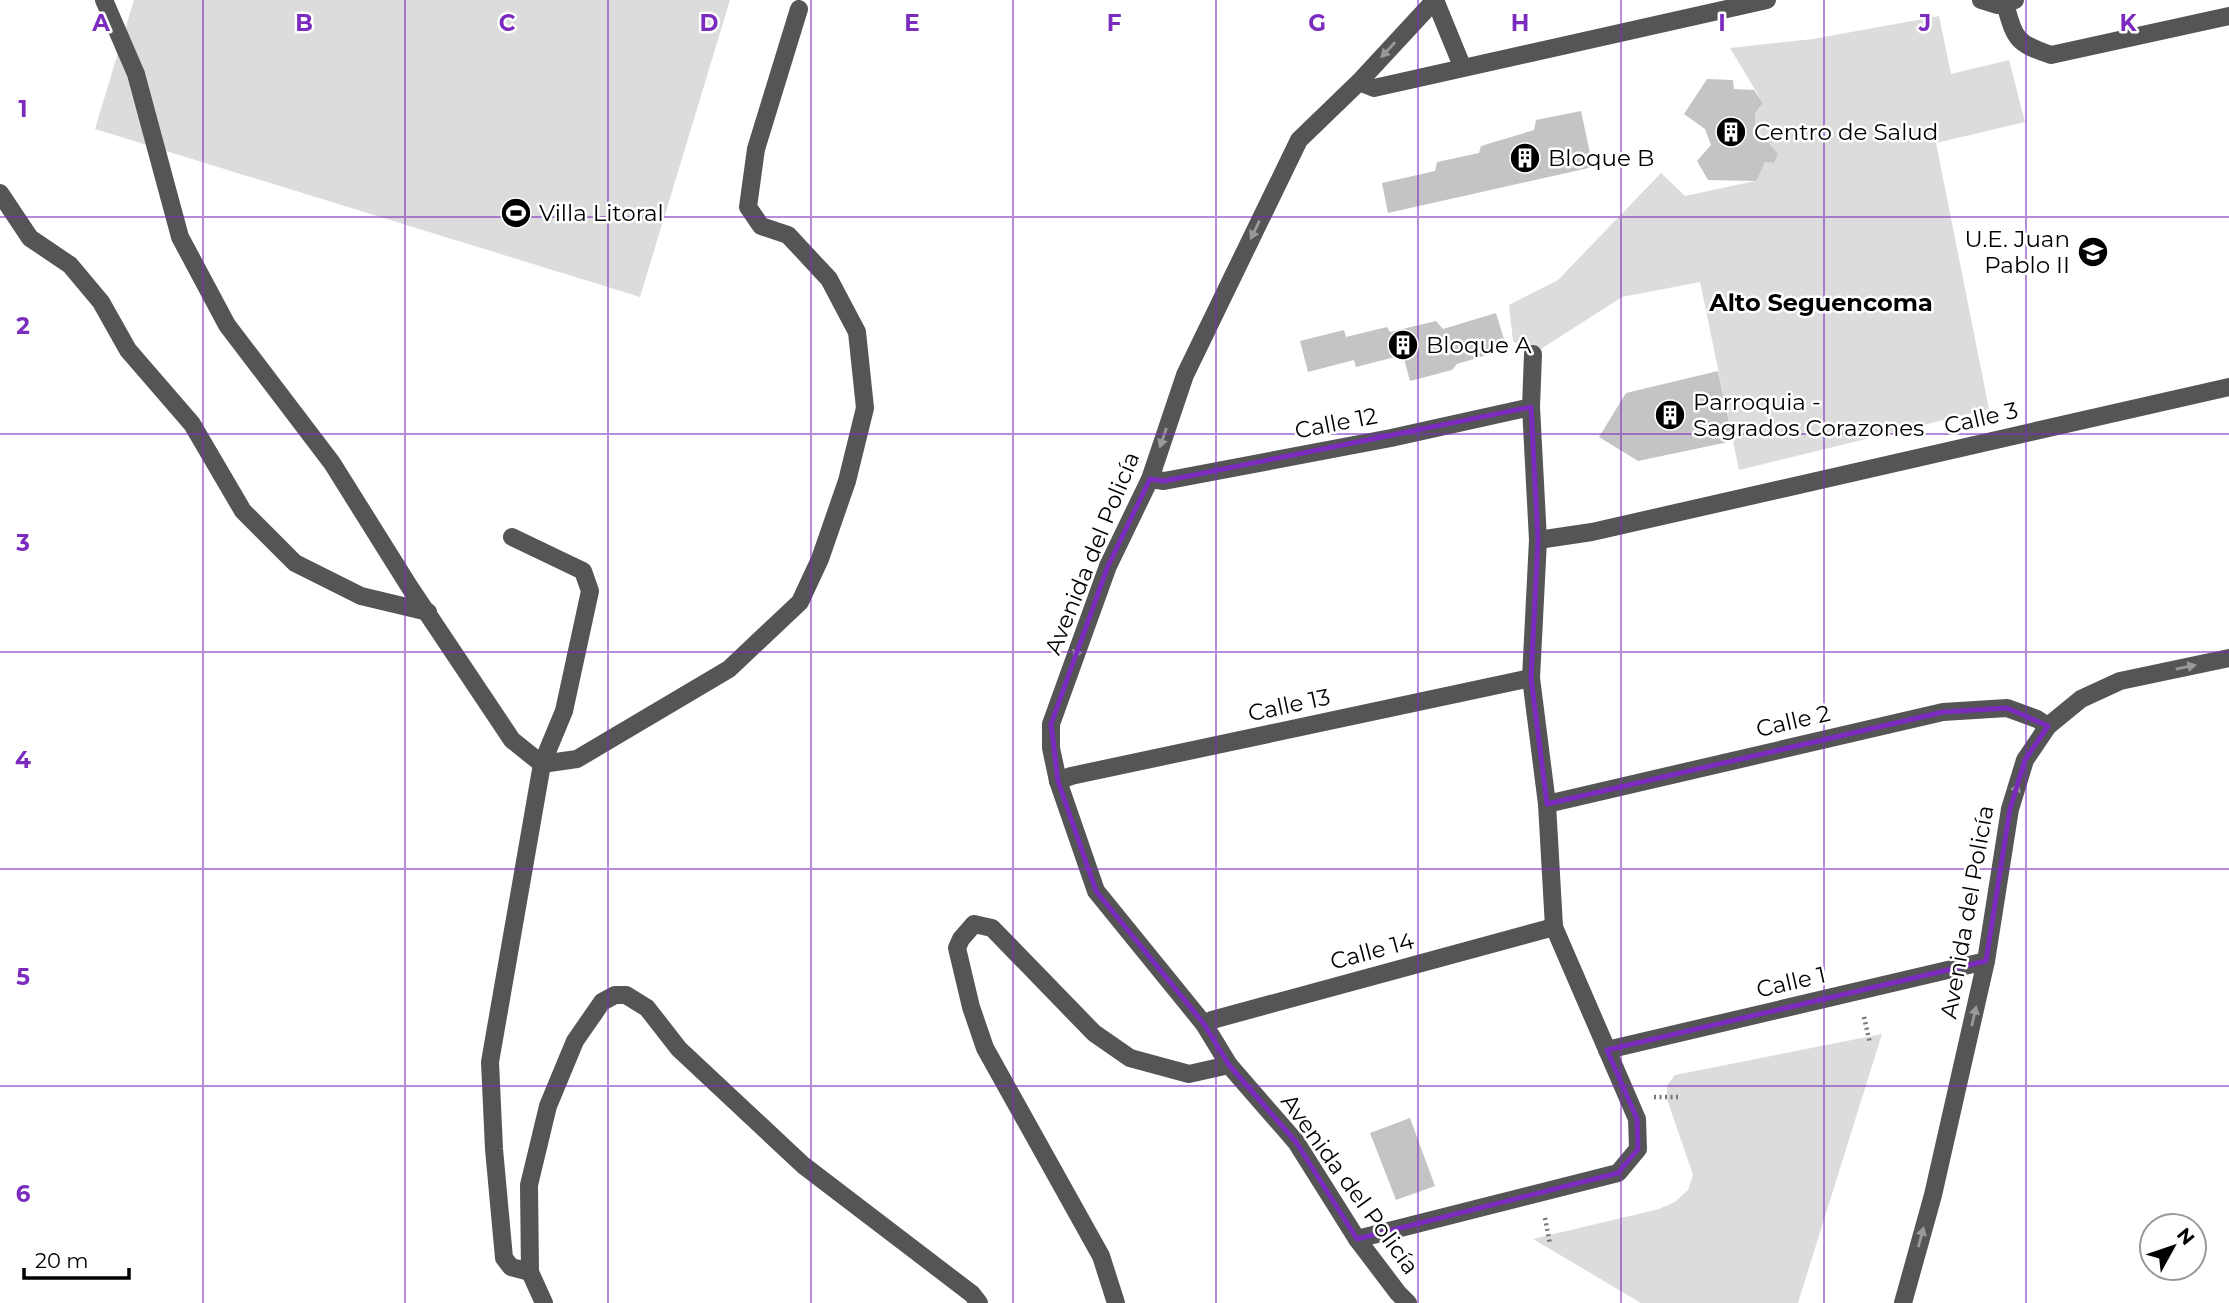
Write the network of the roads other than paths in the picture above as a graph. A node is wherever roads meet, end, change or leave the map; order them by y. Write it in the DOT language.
graph roads {
  1 [pos="104,0"];
  2 [pos="1435,0"];
  3 [pos="1766,0"];
  4 [pos="1982,0"];
  5 [pos="2010,2"];
  6 [pos="799,9"];
  7 [pos="2229,16"];
  8 [pos="1462,66"];
  9 [pos="1359,82"];
  10 [pos="0,193"];
  11 [pos="1533,354"];
  12 [pos="2229,387"];
  13 [pos="1531,407"];
  14 [pos="1150,479"];
  15 [pos="512,537"];
  16 [pos="1538,540"];
  17 [pos="428,612"];
  18 [pos="2229,658"];
  19 [pos="1531,678"];
  20 [pos="2049,726"];
  21 [pos="542,764"];
  22 [pos="1058,781"];
  23 [pos="1547,804"];
  24 [pos="1554,927"];
  25 [pos="1986,961"];
  26 [pos="1204,1024"];
  27 [pos="1607,1050"];
  28 [pos="1229,1065"];
  29 [pos="1357,1239"];
  30 [pos="530,1272"];
  31 [pos="544,1303"];
  32 [pos="979,1303"];
  33 [pos="1116,1303"];
  34 [pos="1408,1303"];
  35 [pos="1903,1303"];
  1 -- 17 [label="street"];
  2 -- 8 [label="street"];
  2 -- 9 [label="street, Avenida del Policía, one-way"];
  3 -- 8 [label="street"];
  4 -- 5 [label="street"];
  5 -- 7 [label="street"];
  6 -- 21 [label="street"];
  8 -- 9 [label="street"];
  9 -- 14 [label="street, Avenida del Policía, one-way"];
  10 -- 17 [label="street"];
  11 -- 13 [label="street"];
  12 -- 16 [label="street, Calle 3"];
  13 -- 14 [label="street, Calle 12"];
  13 -- 16 [label="street"];
  14 -- 22 [label="street, Avenida del Policía, one-way"];
  15 -- 21 [label="street"];
  16 -- 19 [label="street"];
  17 -- 21 [label="street"];
  20 -- 18 [label="street, Avenida del Policía, one-way"];
  19 -- 22 [label="street, Calle 13"];
  19 -- 23 [label="street"];
  20 -- 23 [label="street, Calle 2"];
  25 -- 20 [label="street, Avenida del Policía, one-way"];
  21 -- 30 [label="street"];
  22 -- 26 [label="street, Avenida del Policía"];
  23 -- 24 [label="street"];
  24 -- 26 [label="street, Calle 14"];
  24 -- 27 [label="street"];
  25 -- 27 [label="street, Calle 1"];
  35 -- 25 [label="street, Avenida del Policía, one-way"];
  26 -- 28 [label="street, Avenida del Policía"];
  27 -- 29 [label="street"];
  28 -- 29 [label="street, Avenida del Policía"];
  28 -- 33 [label="street"];
  29 -- 34 [label="street, Avenida del Policía"];
  30 -- 31 [label="street"];
  30 -- 32 [label="street"];
}
